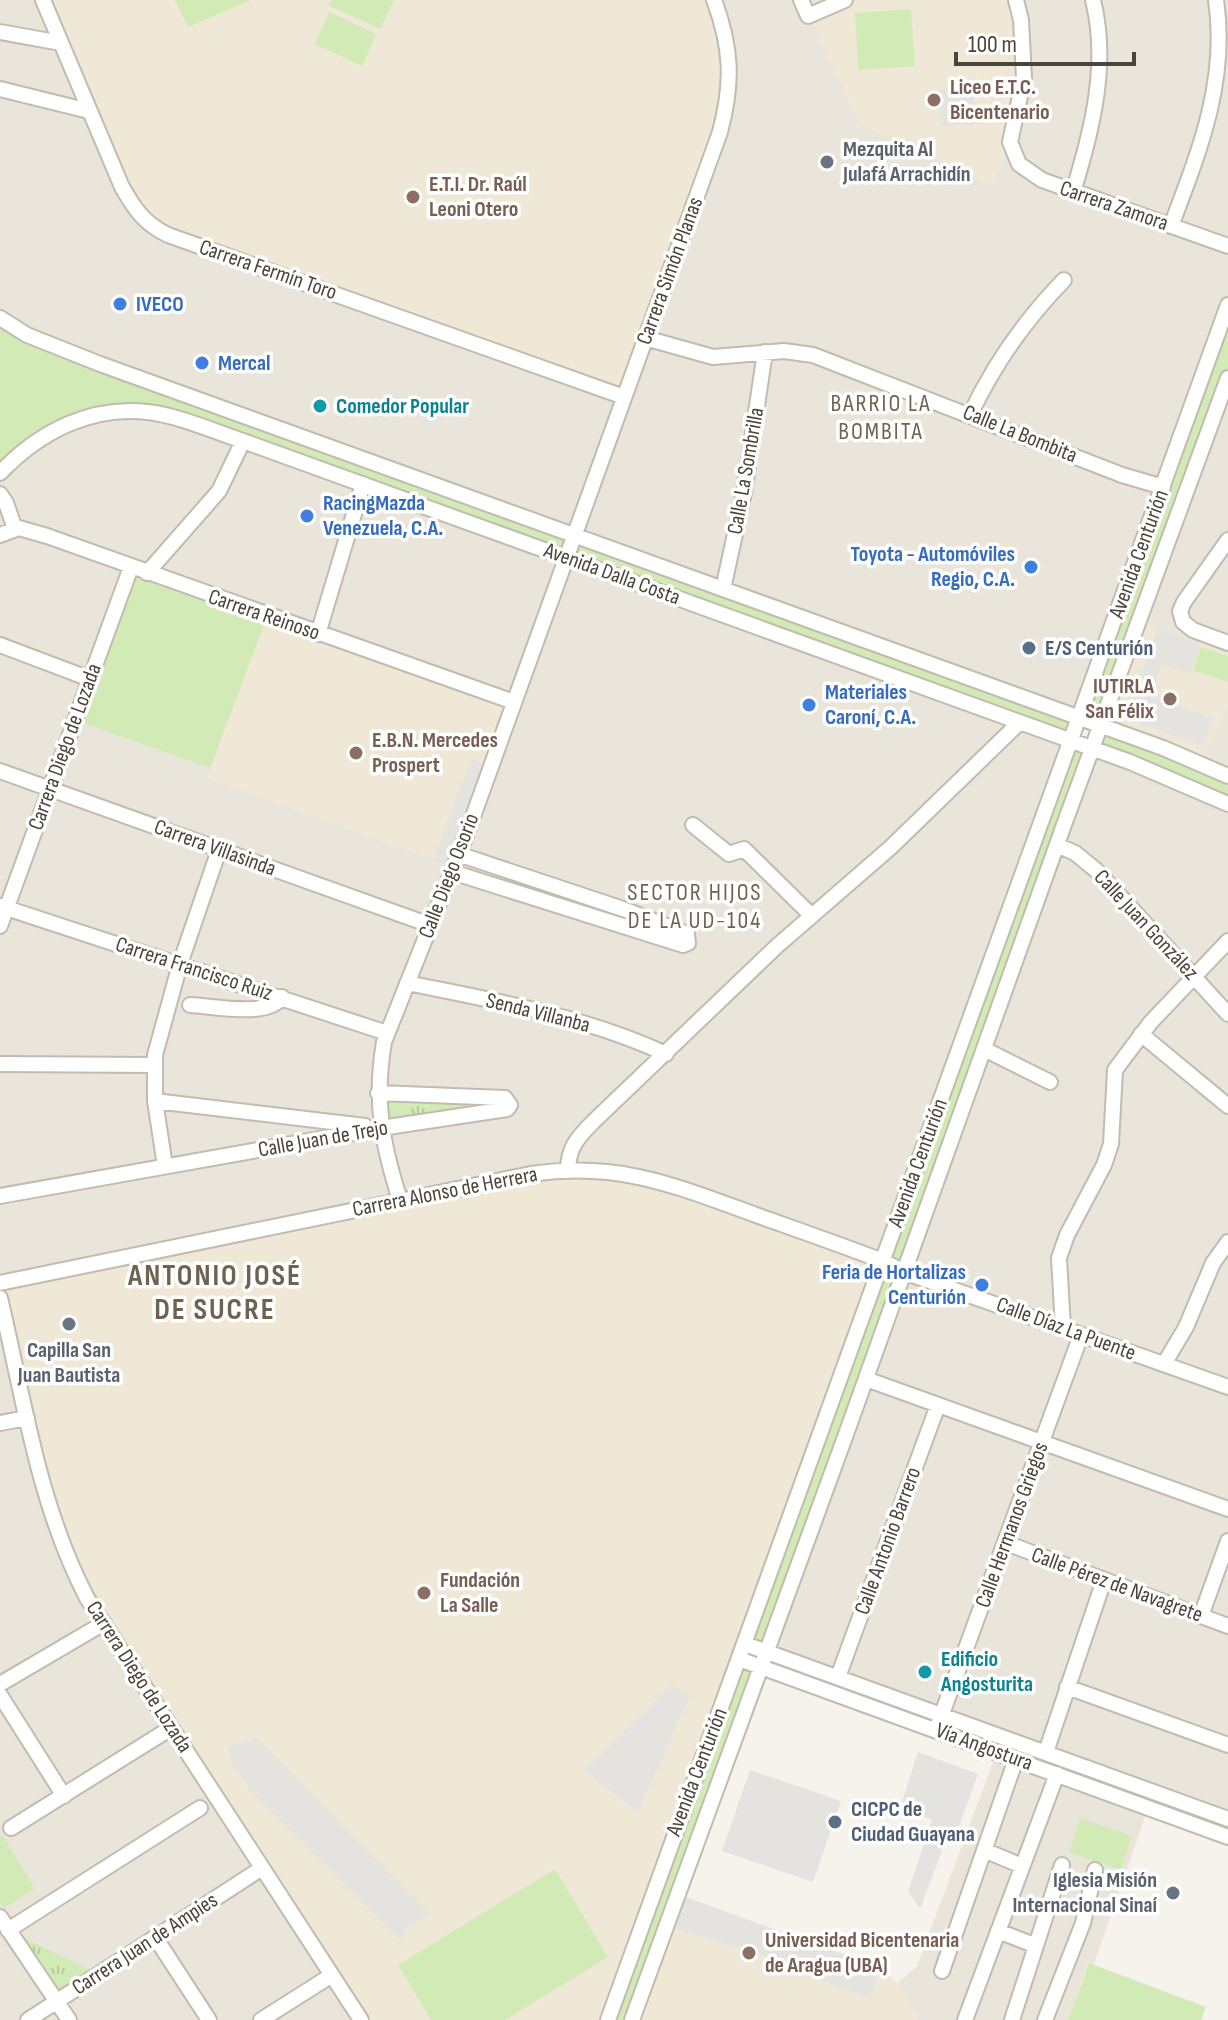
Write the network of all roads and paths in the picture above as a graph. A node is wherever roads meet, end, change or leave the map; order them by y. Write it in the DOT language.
graph roads {
  1 [pos="43,0"];
  2 [pos="714,0"];
  3 [pos="801,0"];
  4 [pos="845,0"];
  5 [pos="1016,0"];
  6 [pos="1093,0"];
  7 [pos="1216,0"];
  8 [pos="0,32"];
  9 [pos="61,43"];
  10 [pos="0,89"];
  11 [pos="89,111"];
  12 [pos="1073,192"];
  13 [pos="1171,226"];
  14 [pos="1228,246"];
  15 [pos="1064,280"];
  16 [pos="1228,305"];
  17 [pos="0,318"];
  18 [pos="0,326"];
  19 [pos="27,335"];
  20 [pos="645,338"];
  21 [pos="765,352"];
  22 [pos="1228,378"];
  23 [pos="624,397"];
  24 [pos="970,415"];
  25 [pos="243,441"];
  26 [pos="0,473"];
  27 [pos="363,484"];
  28 [pos="1163,487"];
  29 [pos="0,494"];
  30 [pos="15,529"];
  31 [pos="0,535"];
  32 [pos="573,536"];
  33 [pos="1228,540"];
  34 [pos="565,557"];
  35 [pos="131,567"];
  36 [pos="147,573"];
  37 [pos="723,589"];
  38 [pos="318,634"];
  39 [pos="1228,643"];
  40 [pos="0,645"];
  41 [pos="90,679"];
  42 [pos="514,702"];
  43 [pos="1079,718"];
  44 [pos="1019,723"];
  45 [pos="1100,726"];
  46 [pos="1071,741"];
  47 [pos="1092,748"];
  48 [pos="0,771"];
  49 [pos="1228,776"];
  50 [pos="50,789"];
  51 [pos="1228,804"];
  52 [pos="693,825"];
  53 [pos="1057,845"];
  54 [pos="219,850"];
  55 [pos="458,854"];
  56 [pos="452,872"];
  57 [pos="3,907"];
  58 [pos="812,916"];
  59 [pos="430,925"];
  60 [pos="0,926"];
  61 [pos="1228,941"];
  62 [pos="180,964"];
  63 [pos="1193,976"];
  64 [pos="407,983"];
  65 [pos="282,997"];
  66 [pos="190,1005"];
  67 [pos="1228,1014"];
  68 [pos="387,1033"];
  69 [pos="1141,1034"];
  70 [pos="984,1049"];
  71 [pos="666,1054"];
  72 [pos="0,1064"];
  73 [pos="154,1065"];
  74 [pos="1050,1082"];
  75 [pos="378,1093"];
  76 [pos="155,1101"];
  77 [pos="1228,1106"];
  78 [pos="381,1128"];
  79 [pos="165,1166"];
  80 [pos="568,1170"];
  81 [pos="0,1196"];
  82 [pos="400,1200"];
  83 [pos="1228,1242"];
  84 [pos="883,1261"];
  85 [pos="904,1272"];
  86 [pos="0,1283"];
  87 [pos="0,1298"];
  88 [pos="1063,1328"];
  89 [pos="1081,1335"];
  90 [pos="1164,1364"];
  91 [pos="866,1379"];
  92 [pos="1228,1387"];
  93 [pos="938,1405"];
  94 [pos="27,1418"];
  95 [pos="0,1423"];
  96 [pos="1042,1442"];
  97 [pos="1228,1509"];
  98 [pos="1228,1541"];
  99 [pos="1006,1543"];
  100 [pos="1104,1580"];
  101 [pos="1201,1616"];
  102 [pos="104,1623"];
  103 [pos="776,1625"];
  104 [pos="1228,1626"];
  105 [pos="745,1644"];
  106 [pos="766,1652"];
  107 [pos="784,1658"];
  108 [pos="739,1659"];
  109 [pos="761,1666"];
  110 [pos="787,1676"];
  111 [pos="838,1677"];
  112 [pos="0,1684"];
  113 [pos="1067,1687"];
  114 [pos="752,1690"];
  115 [pos="0,1695"];
  116 [pos="942,1715"];
  117 [pos="171,1728"];
  118 [pos="936,1730"];
  119 [pos="1228,1745"];
  120 [pos="1046,1752"];
  121 [pos="1016,1759"];
  122 [pos="1057,1774"];
  123 [pos="64,1796"];
  124 [pos="200,1808"];
  125 [pos="1228,1819"];
  126 [pos="11,1828"];
  127 [pos="1228,1837"];
  128 [pos="984,1850"];
  129 [pos="1062,1865"];
  130 [pos="1022,1866"];
  131 [pos="262,1868"];
  132 [pos="1095,1870"];
  133 [pos="4,1923"];
  134 [pos="998,1931"];
  135 [pos="155,1937"];
  136 [pos="1034,1945"];
  137 [pos="942,1971"];
  138 [pos="332,1975"];
  139 [pos="57,2001"];
  140 [pos="28,2020"];
  141 [pos="69,2020"];
  142 [pos="209,2020"];
  143 [pos="261,2020"];
  144 [pos="361,2020"];
  145 [pos="608,2020"];
  146 [pos="632,2020"];
  147 [pos="965,2020"];
  148 [pos="1012,2020"];
  149 [pos="1045,2020"];
  1 -- 9 [label="street, Carrera Fermín Toro"];
  2 -- 20 [label="street, Carrera Simón Planas"];
  3 -- 4 [label="street"];
  5 -- 12 [label="street, Carrera Zamora"];
  6 -- 12 [label="street"];
  7 -- 13 [label="street"];
  8 -- 9 [label="street"];
  9 -- 11 [label="street, Carrera Fermín Toro"];
  10 -- 11 [label="street"];
  11 -- 23 [label="street, Carrera Fermín Toro"];
  12 -- 13 [label="street, Carrera Zamora"];
  13 -- 14 [label="street, Carrera Zamora"];
  15 -- 24 [label="street"];
  16 -- 28 [label="street, Avenida Centurión"];
  17 -- 19 [label="street, Avenida Dalla Costa"];
  18 -- 19 [label="street"];
  19 -- 32 [label="street, Avenida Dalla Costa"];
  20 -- 21 [label="street, Calle La Bombita"];
  20 -- 23 [label="street, Carrera Simón Planas"];
  21 -- 24 [label="street, Calle La Bombita"];
  21 -- 37 [label="street, Calle La Sombrilla"];
  22 -- 45 [label="street, Avenida Centurión"];
  23 -- 32 [label="street, Carrera Simón Planas"];
  24 -- 28 [label="street, Calle La Bombita"];
  25 -- 26 [label="street, Avenida Dalla Costa"];
  25 -- 27 [label="street, Avenida Dalla Costa"];
  25 -- 36 [label="street"];
  27 -- 34 [label="street, Avenida Dalla Costa"];
  27 -- 38 [label="street"];
  28 -- 43 [label="street, Avenida Centurión"];
  29 -- 30 [label="street"];
  30 -- 31 [label="street"];
  30 -- 35 [label="street, Carrera Reinoso"];
  32 -- 34 [label="street, Carrera Simón Planas"];
  32 -- 37 [label="street, Avenida Dalla Costa"];
  33 -- 39 [label="street"];
  34 -- 42 [label="street, Calle Diego Osorio"];
  34 -- 44 [label="street, Avenida Dalla Costa"];
  35 -- 36 [label="street, Carrera Reinoso"];
  35 -- 41 [label="street, Carrera Diego de Lozada"];
  36 -- 38 [label="street, Carrera Reinoso"];
  37 -- 43 [label="street, Avenida Dalla Costa"];
  38 -- 42 [label="street, Carrera Reinoso"];
  40 -- 41 [label="street"];
  41 -- 50 [label="street, Carrera Diego de Lozada"];
  42 -- 55 [label="street, Calle Diego Osorio"];
  43 -- 45 [label="street, Avenida Dalla Costa"];
  43 -- 46 [label="street, Avenida Centurión"];
  44 -- 46 [label="street, Avenida Dalla Costa"];
  44 -- 58 [label="street"];
  45 -- 47 [label="street, Avenida Centurión"];
  45 -- 49 [label="street, Avenida Dalla Costa"];
  46 -- 47 [label="street, Avenida Dalla Costa"];
  46 -- 84 [label="street, Avenida Centurión"];
  47 -- 51 [label="street, Avenida Dalla Costa"];
  47 -- 53 [label="street, Avenida Centurión"];
  48 -- 50 [label="street, Carrera Villasinda"];
  50 -- 54 [label="street, Carrera Villasinda"];
  50 -- 57 [label="street, Carrera Diego de Lozada"];
  52 -- 58 [label="street"];
  53 -- 63 [label="street, Calle Juan González"];
  53 -- 70 [label="street, Avenida Centurión"];
  54 -- 59 [label="street, Carrera Villasinda"];
  54 -- 62 [label="street"];
  55 -- 56 [label="street, Calle Diego Osorio"];
  55 -- 56 [label="street"];
  56 -- 59 [label="street, Calle Diego Osorio"];
  57 -- 60 [label="street, Carrera Diego de Lozada"];
  57 -- 62 [label="street, Carrera Francisco Ruiz"];
  58 -- 71 [label="street"];
  59 -- 64 [label="street, Calle Diego Osorio"];
  61 -- 63 [label="street"];
  62 -- 65 [label="street, Carrera Francisco Ruiz"];
  62 -- 73 [label="street"];
  63 -- 67 [label="street, Calle Juan González"];
  63 -- 69 [label="street"];
  64 -- 68 [label="street, Calle Diego Osorio"];
  64 -- 71 [label="street, Senda Villanba"];
  65 -- 66 [label="street"];
  65 -- 68 [label="street, Carrera Francisco Ruiz"];
  68 -- 75 [label="street, Calle Diego Osorio"];
  69 -- 77 [label="street"];
  69 -- 88 [label="street"];
  70 -- 74 [label="street"];
  70 -- 85 [label="street, Avenida Centurión"];
  71 -- 80 [label="street"];
  72 -- 73 [label="street"];
  73 -- 76 [label="street"];
  75 -- 78 [label="street, Calle Diego Osorio"];
  75 -- 78 [label="street, Calle Juan de Trejo"];
  76 -- 78 [label="street"];
  76 -- 79 [label="street"];
  78 -- 79 [label="street, Calle Juan de Trejo"];
  78 -- 82 [label="street, Calle Diego Osorio"];
  79 -- 81 [label="street, Calle Juan de Trejo"];
  80 -- 82 [label="street, Carrera Alonso de Herrera"];
  80 -- 84 [label="street, Carrera Alonso de Herrera"];
  82 -- 86 [label="street, Carrera Alonso de Herrera"];
  83 -- 90 [label="street"];
  84 -- 85 [label="street, Carrera Alonso de Herrera"];
  84 -- 105 [label="street, Avenida Centurión"];
  85 -- 88 [label="street, Calle Díaz La Puente"];
  85 -- 91 [label="street, Avenida Centurión"];
  87 -- 94 [label="street, Carrera Diego de Lozada"];
  88 -- 89 [label="street, Calle Díaz La Puente"];
  89 -- 90 [label="street, Calle Díaz La Puente"];
  89 -- 96 [label="street, Calle Hermanos Griegos"];
  90 -- 92 [label="street, Calle Díaz La Puente"];
  91 -- 93 [label="street"];
  91 -- 103 [label="street, Avenida Centurión"];
  93 -- 96 [label="street"];
  93 -- 111 [label="street, Calle Antonio Barrero"];
  94 -- 95 [label="street"];
  94 -- 102 [label="street, Carrera Diego de Lozada"];
  96 -- 97 [label="street"];
  96 -- 99 [label="street, Calle Hermanos Griegos"];
  98 -- 101 [label="street"];
  99 -- 100 [label="street, Calle Pérez de Navagrete"];
  99 -- 116 [label="street, Calle Hermanos Griegos"];
  100 -- 101 [label="street, Calle Pérez de Navagrete"];
  100 -- 113 [label="street"];
  101 -- 104 [label="street, Calle Pérez de Navagrete"];
  102 -- 112 [label="street"];
  102 -- 117 [label="street, Carrera Diego de Lozada"];
  103 -- 106 [label="street, Avenida Centurión"];
  103 -- 107 [label="street"];
  105 -- 106 [label="street, Vía Angostura"];
  105 -- 108 [label="street, Avenida Centurión"];
  106 -- 107 [label="street, Vía Angostura"];
  106 -- 109 [label="street, Avenida Centurión"];
  107 -- 111 [label="street, Vía Angostura"];
  108 -- 109 [label="street, Vía Angostura"];
  108 -- 145 [label="street, Avenida Centurión"];
  109 -- 110 [label="street, Vía Angostura"];
  109 -- 114 [label="street, Avenida Centurión"];
  110 -- 114 [label="street, Avenida Centurión"];
  110 -- 118 [label="street, Vía Angostura"];
  111 -- 116 [label="street, Vía Angostura"];
  113 -- 119 [label="street"];
  113 -- 120 [label="street"];
  114 -- 146 [label="street, Avenida Centurión"];
  115 -- 123 [label="street"];
  116 -- 118 [label="street, Calle Hermanos Griegos"];
  116 -- 120 [label="street, Vía Angostura"];
  117 -- 123 [label="street"];
  117 -- 131 [label="street, Carrera Diego de Lozada"];
  118 -- 121 [label="street, Vía Angostura"];
  120 -- 125 [label="street, Vía Angostura"];
  121 -- 122 [label="street, Vía Angostura"];
  121 -- 128 [label="street"];
  122 -- 127 [label="street, Vía Angostura"];
  122 -- 130 [label="street"];
  123 -- 126 [label="street"];
  124 -- 133 [label="street"];
  128 -- 130 [label="street"];
  128 -- 137 [label="street"];
  129 -- 136 [label="street"];
  130 -- 134 [label="street"];
  131 -- 135 [label="street, Carrera Juan de Ampies"];
  131 -- 138 [label="street, Carrera Diego de Lozada"];
  132 -- 149 [label="street"];
  133 -- 139 [label="street"];
  134 -- 136 [label="street"];
  134 -- 147 [label="street"];
  135 -- 139 [label="street, Carrera Juan de Ampies"];
  135 -- 142 [label="street"];
  136 -- 148 [label="street"];
  138 -- 143 [label="street"];
  138 -- 144 [label="street, Carrera Diego de Lozada"];
  139 -- 140 [label="street, Carrera Juan de Ampies"];
  139 -- 141 [label="street"];
}
